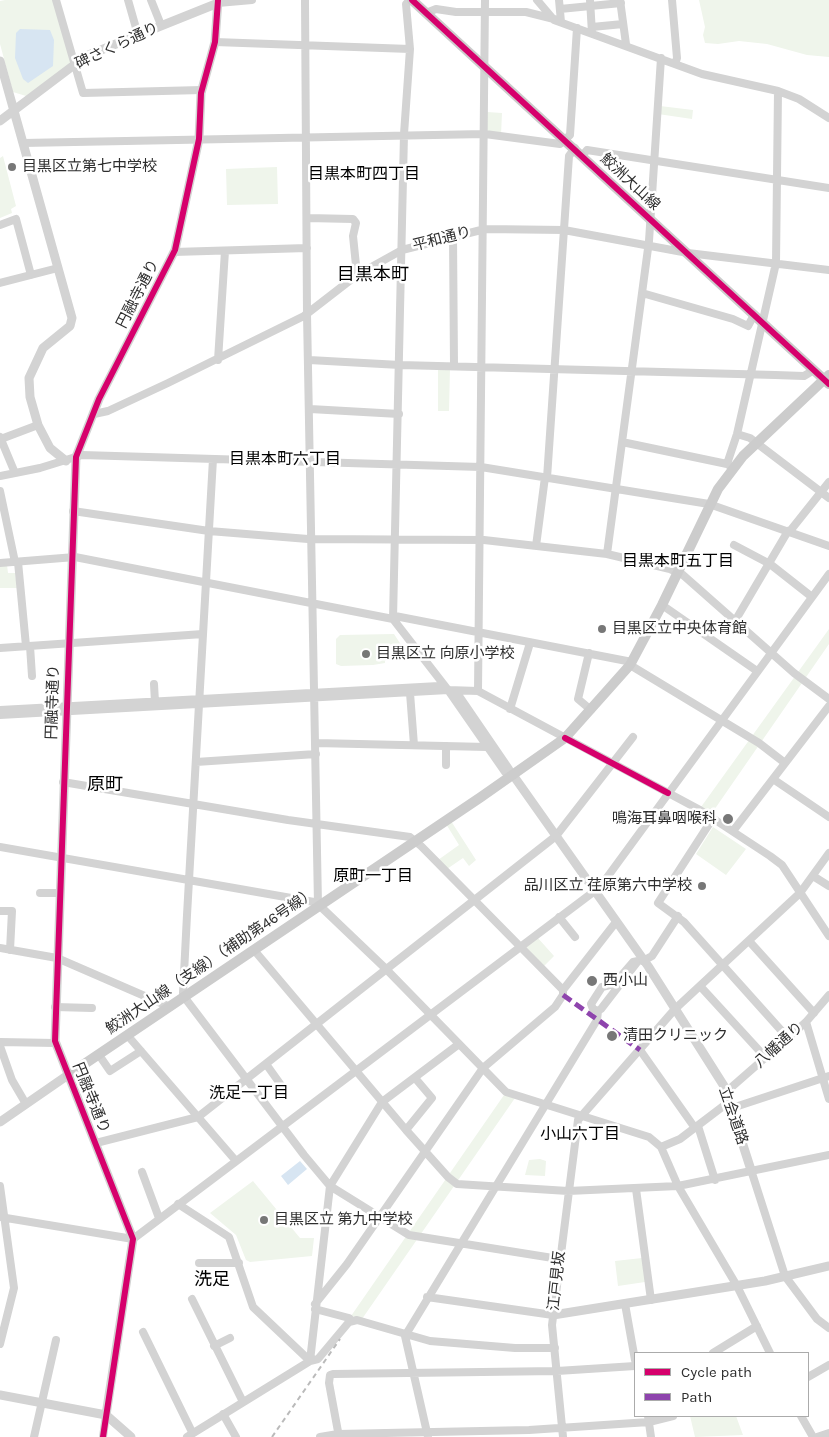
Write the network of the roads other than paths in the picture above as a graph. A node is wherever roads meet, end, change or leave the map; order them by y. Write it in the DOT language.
graph roads {
  1 [pos="56,0"];
  2 [pos="128,0"];
  3 [pos="152,0"];
  4 [pos="252,0"];
  5 [pos="305,0"];
  6 [pos="485,0"];
  7 [pos="537,0"];
  8 [pos="672,0"];
  9 [pos="218,1"];
  10 [pos="409,1"];
  11 [pos="620,2"];
  12 [pos="590,3"];
  13 [pos="559,4"];
  14 [pos="426,12"];
  15 [pos="485,12"];
  16 [pos="558,21"];
  17 [pos="623,24"];
  18 [pos="161,25"];
  19 [pos="576,28"];
  20 [pos="592,30"];
  21 [pos="138,35"];
  22 [pos="215,42"];
  23 [pos="626,44"];
  24 [pos="305,45"];
  25 [pos="410,49"];
  26 [pos="660,58"];
  27 [pos="0,61"];
  28 [pos="76,63"];
  29 [pos="675,64"];
  30 [pos="485,65"];
  31 [pos="202,90"];
  32 [pos="778,91"];
  33 [pos="15,110"];
  34 [pos="829,118"];
  35 [pos="0,121"];
  36 [pos="404,134"];
  37 [pos="485,134"];
  38 [pos="306,137"];
  39 [pos="198,139"];
  40 [pos="566,140"];
  41 [pos="23,144"];
  42 [pos="578,152"];
  43 [pos="655,161"];
  44 [pos="777,181"];
  45 [pos="829,188"];
  46 [pos="306,218"];
  47 [pos="650,218"];
  48 [pos="0,225"];
  49 [pos="485,229"];
  50 [pos="564,230"];
  51 [pos="453,236"];
  52 [pos="649,246"];
  53 [pos="307,248"];
  54 [pos="225,250"];
  55 [pos="402,250"];
  56 [pos="174,252"];
  57 [pos="688,253"];
  58 [pos="776,263"];
  59 [pos="58,268"];
  60 [pos="829,270"];
  61 [pos="31,275"];
  62 [pos="357,275"];
  63 [pos="0,283"];
  64 [pos="642,293"];
  65 [pos="307,314"];
  66 [pos="754,315"];
  67 [pos="763,323"];
  68 [pos="218,360"];
  69 [pos="309,360"];
  70 [pos="400,366"];
  71 [pos="454,366"];
  72 [pos="483,366"];
  73 [pos="555,368"];
  74 [pos="814,370"];
  75 [pos="632,371"];
  76 [pos="750,374"];
  77 [pos="827,379"];
  78 [pos="310,410"];
  79 [pos="94,414"];
  80 [pos="399,414"];
  81 [pos="38,425"];
  82 [pos="737,434"];
  83 [pos="0,438"];
  84 [pos="622,442"];
  85 [pos="757,443"];
  86 [pos="76,457"];
  87 [pos="212,459"];
  88 [pos="66,460"];
  89 [pos="310,462"];
  90 [pos="398,466"];
  91 [pos="730,466"];
  92 [pos="481,467"];
  93 [pos="15,473"];
  94 [pos="0,476"];
  95 [pos="546,478"];
  96 [pos="829,482"];
  97 [pos="616,489"];
  98 [pos="0,491"];
  99 [pos="822,492"];
  100 [pos="829,498"];
  101 [pos="709,504"];
  102 [pos="73,511"];
  103 [pos="209,531"];
  104 [pos="789,531"];
  105 [pos="312,539"];
  106 [pos="397,540"];
  107 [pos="480,540"];
  108 [pos="734,545"];
  109 [pos="536,546"];
  110 [pos="829,546"];
  111 [pos="607,554"];
  112 [pos="71,557"];
  113 [pos="16,562"];
  114 [pos="0,563"];
  115 [pos="770,564"];
  116 [pos="676,572"];
  117 [pos="829,574"];
  118 [pos="206,582"];
  119 [pos="812,597"];
  120 [pos="313,604"];
  121 [pos="662,605"];
  122 [pos="394,617"];
  123 [pos="735,621"];
  124 [pos="479,633"];
  125 [pos="203,634"];
  126 [pos="68,643"];
  127 [pos="530,643"];
  128 [pos="28,646"];
  129 [pos="0,648"];
  130 [pos="589,653"];
  131 [pos="770,653"];
  132 [pos="631,664"];
  133 [pos="757,671"];
  134 [pos="32,676"];
  135 [pos="154,684"];
  136 [pos="448,690"];
  137 [pos="478,691"];
  138 [pos="410,693"];
  139 [pos="315,695"];
  140 [pos="829,699"];
  141 [pos="155,702"];
  142 [pos="199,702"];
  143 [pos="829,706"];
  144 [pos="510,708"];
  145 [pos="65,709"];
  146 [pos="0,710"];
  147 [pos="591,710"];
  148 [pos="0,715"];
  149 [pos="722,721"];
  150 [pos="633,737"];
  151 [pos="565,738"];
  152 [pos="316,743"];
  153 [pos="414,745"];
  154 [pos="446,746"];
  155 [pos="487,748"];
  156 [pos="316,754"];
  157 [pos="196,762"];
  158 [pos="785,763"];
  159 [pos="614,764"];
  160 [pos="446,765"];
  161 [pos="513,775"];
  162 [pos="773,779"];
  163 [pos="63,782"];
  164 [pos="668,793"];
  165 [pos="194,805"];
  166 [pos="829,817"];
  167 [pos="713,818"];
  168 [pos="317,825"];
  169 [pos="732,832"];
  170 [pos="556,836"];
  171 [pos="416,841"];
  172 [pos="0,847"];
  173 [pos="829,853"];
  174 [pos="60,858"];
  175 [pos="813,876"];
  176 [pos="190,881"];
  177 [pos="829,886"];
  178 [pos="594,891"];
  179 [pos="40,893"];
  180 [pos="59,893"];
  181 [pos="800,894"];
  182 [pos="474,900"];
  183 [pos="319,905"];
  184 [pos="0,910"];
  185 [pos="678,916"];
  186 [pos="560,917"];
  187 [pos="616,922"];
  188 [pos="829,936"];
  189 [pos="575,937"];
  190 [pos="749,941"];
  191 [pos="521,946"];
  192 [pos="0,948"];
  193 [pos="10,950"];
  194 [pos="254,950"];
  195 [pos="57,958"];
  196 [pos="641,960"];
  197 [pos="723,965"];
  198 [pos="386,969"];
  199 [pos="700,986"];
  200 [pos="564,990"];
  201 [pos="829,995"];
  202 [pos="185,998"];
  203 [pos="55,1007"];
  204 [pos="170,1007"];
  205 [pos="92,1008"];
  206 [pos="675,1009"];
  207 [pos="598,1011"];
  208 [pos="814,1013"];
  209 [pos="430,1015"];
  210 [pos="806,1022"];
  211 [pos="318,1024"];
  212 [pos="128,1036"];
  213 [pos="788,1038"];
  214 [pos="0,1042"];
  215 [pos="55,1043"];
  216 [pos="459,1044"];
  217 [pos="0,1046"];
  218 [pos="640,1050"];
  219 [pos="141,1051"];
  220 [pos="99,1055"];
  221 [pos="766,1058"];
  222 [pos="266,1064"];
  223 [pos="483,1068"];
  224 [pos="356,1070"];
  225 [pos="68,1075"];
  226 [pos="826,1077"];
  227 [pos="415,1078"];
  228 [pos="246,1079"];
  229 [pos="281,1085"];
  230 [pos="829,1099"];
  231 [pos="729,1100"];
  232 [pos="382,1102"];
  233 [pos="26,1104"];
  234 [pos="545,1104"];
  235 [pos="198,1116"];
  236 [pos="581,1116"];
  237 [pos="0,1122"];
  238 [pos="282,1126"];
  239 [pos="696,1127"];
  240 [pos="406,1130"];
  241 [pos="96,1143"];
  242 [pos="660,1146"];
  243 [pos="424,1151"];
  244 [pos="829,1155"];
  245 [pos="236,1161"];
  246 [pos="751,1170"];
  247 [pos="142,1172"];
  248 [pos="715,1180"];
  249 [pos="0,1186"];
  250 [pos="330,1186"];
  251 [pos="495,1186"];
  252 [pos="678,1186"];
  253 [pos="636,1189"];
  254 [pos="568,1192"];
  255 [pos="178,1204"];
  256 [pos="2,1217"];
  257 [pos="379,1217"];
  258 [pos="159,1218"];
  259 [pos="132,1239"];
  260 [pos="461,1242"];
  261 [pos="559,1259"];
  262 [pos="239,1263"];
  263 [pos="199,1264"];
  264 [pos="829,1266"];
  265 [pos="785,1276"];
  266 [pos="737,1286"];
  267 [pos="427,1297"];
  268 [pos="192,1299"];
  269 [pos="651,1300"];
  270 [pos="624,1304"];
  271 [pos="315,1307"];
  272 [pos="4,1314"];
  273 [pos="553,1315"];
  274 [pos="349,1318"];
  275 [pos="757,1326"];
  276 [pos="829,1328"];
  277 [pos="143,1332"];
  278 [pos="405,1336"];
  279 [pos="230,1338"];
  280 [pos="56,1340"];
  281 [pos="0,1344"];
  282 [pos="214,1346"];
  283 [pos="555,1348"];
  284 [pos="715,1352"];
  285 [pos="770,1352"];
  286 [pos="634,1355"];
  287 [pos="310,1361"];
  288 [pos="829,1365"];
  289 [pos="634,1366"];
  290 [pos="557,1371"];
  291 [pos="413,1373"];
  292 [pos="809,1376"];
  293 [pos="0,1395"];
  294 [pos="243,1402"];
  295 [pos="42,1403"];
  296 [pos="223,1414"];
  297 [pos="106,1415"];
  298 [pos="665,1417"];
  299 [pos="803,1417"];
  300 [pos="648,1419"];
  301 [pos="562,1428"];
  302 [pos="829,1433"];
  303 [pos="189,1434"];
  304 [pos="338,1435"];
  305 [pos="428,1435"];
  306 [pos="34,1437"];
  307 [pos="103,1437"];
  308 [pos="131,1437"];
  309 [pos="236,1437"];
  310 [pos="320,1437"];
  311 [pos="563,1437"];
  312 [pos="652,1437"];
  313 [pos="813,1437"];
  314 [pos="818,1437"];
  1 -- 28 [label="street"];
  2 -- 21 [label="street"];
  3 -- 18 [label="street"];
  4 -- 9 [label="street"];
  5 -- 24 [label="street"];
  6 -- 15 [label="street"];
  7 -- 16 [label="street"];
  8 -- 29 [label="street"];
  9 -- 18 [label="street, 碑さくら通り"];
  9 -- 22 [label="street, 円融寺通り"];
  10 -- 14 [label="main road, 鮫洲大山線"];
  10 -- 25 [label="street"];
  11 -- 12 [label="street"];
  11 -- 17 [label="street"];
  12 -- 13 [label="street"];
  12 -- 20 [label="street"];
  13 -- 16 [label="street"];
  14 -- 15 [label="street"];
  14 -- 30 [label="main road, 鮫洲大山線"];
  15 -- 16 [label="street"];
  15 -- 30 [label="street"];
  16 -- 19 [label="street"];
  17 -- 20 [label="street"];
  17 -- 23 [label="street"];
  18 -- 21 [label="street, 碑さくら通り"];
  19 -- 20 [label="street"];
  19 -- 40 [label="street"];
  20 -- 23 [label="street"];
  21 -- 28 [label="street, 碑さくら通り"];
  22 -- 24 [label="street"];
  22 -- 31 [label="street, 円融寺通り"];
  23 -- 26 [label="street"];
  24 -- 25 [label="street"];
  24 -- 38 [label="street"];
  25 -- 36 [label="street"];
  26 -- 29 [label="street"];
  26 -- 43 [label="street"];
  27 -- 33 [label="street"];
  28 -- 31 [label="street"];
  28 -- 33 [label="street, 碑さくら通り"];
  29 -- 32 [label="street"];
  30 -- 37 [label="street"];
  30 -- 40 [label="main road, 鮫洲大山線"];
  31 -- 39 [label="street, 円融寺通り"];
  32 -- 34 [label="street"];
  32 -- 44 [label="street"];
  33 -- 35 [label="street, 碑さくら通り"];
  33 -- 41 [label="street"];
  36 -- 37 [label="street"];
  36 -- 38 [label="street"];
  36 -- 55 [label="street"];
  37 -- 40 [label="street"];
  37 -- 49 [label="street"];
  38 -- 39 [label="street"];
  38 -- 46 [label="street"];
  39 -- 41 [label="street"];
  39 -- 56 [label="street, 円融寺通り"];
  40 -- 42 [label="main road, 鮫洲大山線"];
  41 -- 59 [label="street"];
  42 -- 43 [label="street"];
  42 -- 47 [label="main road, 鮫洲大山線"];
  42 -- 50 [label="street"];
  43 -- 44 [label="street"];
  43 -- 47 [label="street"];
  44 -- 45 [label="street"];
  44 -- 58 [label="street"];
  46 -- 53 [label="street"];
  46 -- 62 [label="street"];
  47 -- 52 [label="street"];
  47 -- 57 [label="main road, 鮫洲大山線"];
  48 -- 61 [label="street"];
  49 -- 50 [label="street, 平和通り"];
  49 -- 51 [label="street, 平和通り"];
  49 -- 72 [label="street"];
  50 -- 52 [label="street, 平和通り"];
  50 -- 73 [label="street"];
  51 -- 55 [label="street, 平和通り"];
  51 -- 71 [label="street"];
  52 -- 57 [label="street, 平和通り"];
  52 -- 64 [label="street"];
  53 -- 54 [label="street"];
  53 -- 65 [label="street"];
  54 -- 56 [label="street"];
  54 -- 68 [label="street"];
  55 -- 62 [label="street, 平和通り"];
  55 -- 70 [label="street"];
  56 -- 79 [label="street, 円融寺通り"];
  57 -- 58 [label="street, 平和通り"];
  57 -- 66 [label="main road, 鮫洲大山線"];
  58 -- 60 [label="street, 平和通り"];
  58 -- 67 [label="street"];
  59 -- 61 [label="street"];
  59 -- 81 [label="street"];
  61 -- 63 [label="street"];
  62 -- 65 [label="street, 平和通り"];
  64 -- 66 [label="street"];
  64 -- 75 [label="street"];
  65 -- 68 [label="street, 平和通り"];
  65 -- 69 [label="street"];
  66 -- 67 [label="main road, 鮫洲大山線"];
  67 -- 74 [label="main road, 鮫洲大山線"];
  67 -- 76 [label="street"];
  68 -- 79 [label="street, 平和通り"];
  69 -- 70 [label="street"];
  69 -- 78 [label="street"];
  70 -- 71 [label="street"];
  70 -- 80 [label="street"];
  71 -- 72 [label="street"];
  72 -- 73 [label="street"];
  72 -- 92 [label="street"];
  73 -- 75 [label="street"];
  73 -- 95 [label="street"];
  74 -- 76 [label="street"];
  74 -- 77 [label="main road, 鮫洲大山線"];
  75 -- 76 [label="street"];
  75 -- 84 [label="street"];
  76 -- 82 [label="street"];
  77 -- 85 [label="main road, 鮫洲大山線（支線）（補助第46号線）"];
  78 -- 80 [label="street"];
  78 -- 89 [label="street"];
  79 -- 86 [label="street, 円融寺通り"];
  80 -- 90 [label="street"];
  81 -- 83 [label="street"];
  81 -- 88 [label="street"];
  82 -- 85 [label="street"];
  82 -- 91 [label="street"];
  83 -- 93 [label="street"];
  84 -- 91 [label="street"];
  84 -- 97 [label="street"];
  85 -- 91 [label="main road, 鮫洲大山線（支線）（補助第46号線）"];
  85 -- 99 [label="street"];
  86 -- 87 [label="street"];
  86 -- 88 [label="street"];
  86 -- 102 [label="street, 円融寺通り"];
  87 -- 89 [label="street"];
  87 -- 103 [label="street"];
  88 -- 93 [label="street"];
  89 -- 90 [label="street"];
  89 -- 105 [label="street"];
  90 -- 92 [label="street"];
  90 -- 106 [label="street"];
  91 -- 101 [label="main road, 鮫洲大山線（支線）（補助第46号線）"];
  92 -- 95 [label="street"];
  92 -- 107 [label="street"];
  93 -- 94 [label="street"];
  95 -- 97 [label="street"];
  95 -- 109 [label="street"];
  96 -- 99 [label="street"];
  97 -- 101 [label="street"];
  97 -- 111 [label="street"];
  98 -- 113 [label="street"];
  99 -- 100 [label="street"];
  99 -- 104 [label="street"];
  101 -- 104 [label="street"];
  101 -- 116 [label="main road, 鮫洲大山線（支線）（補助第46号線）"];
  102 -- 103 [label="street"];
  102 -- 112 [label="street, 円融寺通り"];
  103 -- 105 [label="street"];
  103 -- 118 [label="street"];
  104 -- 110 [label="street"];
  104 -- 115 [label="street"];
  105 -- 106 [label="street"];
  105 -- 120 [label="street"];
  106 -- 107 [label="street"];
  106 -- 122 [label="street"];
  107 -- 109 [label="street"];
  107 -- 124 [label="street"];
  108 -- 115 [label="street"];
  109 -- 111 [label="street"];
  111 -- 116 [label="street"];
  112 -- 113 [label="street"];
  112 -- 118 [label="street"];
  112 -- 126 [label="street, 円融寺通り"];
  113 -- 114 [label="street"];
  113 -- 128 [label="street"];
  115 -- 119 [label="street"];
  115 -- 123 [label="street"];
  116 -- 121 [label="main road, 鮫洲大山線（支線）（補助第46号線）"];
  116 -- 123 [label="street"];
  117 -- 119 [label="street"];
  118 -- 120 [label="street"];
  118 -- 125 [label="street"];
  119 -- 131 [label="street"];
  120 -- 122 [label="street"];
  120 -- 139 [label="street"];
  121 -- 132 [label="main road, 鮫洲大山線（支線）（補助第46号線）"];
  121 -- 133 [label="street"];
  122 -- 124 [label="street"];
  122 -- 136 [label="street"];
  123 -- 131 [label="street"];
  124 -- 127 [label="street"];
  124 -- 137 [label="street"];
  125 -- 126 [label="street"];
  125 -- 142 [label="street"];
  126 -- 128 [label="street"];
  126 -- 145 [label="street, 円融寺通り"];
  127 -- 130 [label="street"];
  127 -- 144 [label="street"];
  128 -- 129 [label="street"];
  128 -- 134 [label="street"];
  130 -- 132 [label="street"];
  130 -- 147 [label="street"];
  131 -- 133 [label="street"];
  131 -- 140 [label="street"];
  132 -- 147 [label="main road, 鮫洲大山線（支線）（補助第46号線）"];
  132 -- 149 [label="street"];
  133 -- 149 [label="street"];
  135 -- 141 [label="street"];
  136 -- 137 [label="street"];
  136 -- 138 [label="street"];
  136 -- 139 [label="street"];
  136 -- 155 [label="street"];
  136 -- 161 [label="street"];
  137 -- 144 [label="street"];
  138 -- 139 [label="street"];
  138 -- 153 [label="street"];
  139 -- 142 [label="street"];
  139 -- 152 [label="street"];
  141 -- 142 [label="street"];
  141 -- 145 [label="street"];
  142 -- 145 [label="street"];
  142 -- 157 [label="street"];
  143 -- 158 [label="street"];
  144 -- 151 [label="street"];
  145 -- 146 [label="street"];
  145 -- 148 [label="street"];
  145 -- 163 [label="street, 円融寺通り"];
  147 -- 151 [label="main road, 鮫洲大山線（支線）（補助第46号線）"];
  149 -- 158 [label="street"];
  149 -- 164 [label="street"];
  150 -- 159 [label="street"];
  151 -- 159 [label="street"];
  151 -- 161 [label="main road, 鮫洲大山線（支線）（補助第46号線）"];
  152 -- 153 [label="street"];
  152 -- 156 [label="street"];
  153 -- 154 [label="street"];
  154 -- 155 [label="street"];
  154 -- 160 [label="street"];
  155 -- 161 [label="street"];
  156 -- 157 [label="street"];
  156 -- 168 [label="street"];
  157 -- 165 [label="street"];
  158 -- 162 [label="street"];
  159 -- 164 [label="street"];
  159 -- 170 [label="street"];
  161 -- 170 [label="street, 立会道路"];
  161 -- 171 [label="main road, 鮫洲大山線（支線）（補助第46号線）"];
  162 -- 166 [label="street"];
  162 -- 169 [label="street"];
  163 -- 165 [label="street"];
  163 -- 174 [label="street, 円融寺通り"];
  164 -- 167 [label="street"];
  164 -- 178 [label="street"];
  165 -- 168 [label="street"];
  165 -- 176 [label="street"];
  167 -- 169 [label="street"];
  167 -- 185 [label="street"];
  168 -- 171 [label="street"];
  168 -- 183 [label="street"];
  169 -- 181 [label="street"];
  170 -- 178 [label="street, 立会道路"];
  170 -- 182 [label="street"];
  171 -- 182 [label="street"];
  171 -- 183 [label="main road, 鮫洲大山線（支線）（補助第46号線）"];
  172 -- 174 [label="street"];
  173 -- 175 [label="street"];
  174 -- 176 [label="street"];
  174 -- 180 [label="street, 円融寺通り"];
  175 -- 177 [label="street"];
  175 -- 181 [label="street"];
  176 -- 183 [label="street"];
  176 -- 202 [label="street"];
  178 -- 186 [label="street"];
  178 -- 187 [label="street, 立会道路"];
  179 -- 180 [label="street"];
  180 -- 195 [label="street, 円融寺通り"];
  181 -- 188 [label="street"];
  181 -- 190 [label="street"];
  182 -- 191 [label="street"];
  182 -- 198 [label="street"];
  183 -- 194 [label="main road, 鮫洲大山線（支線）（補助第46号線）"];
  183 -- 198 [label="street"];
  184 -- 193 [label="street"];
  185 -- 196 [label="street"];
  185 -- 197 [label="street"];
  186 -- 189 [label="street"];
  186 -- 191 [label="street"];
  187 -- 196 [label="street, 立会道路"];
  187 -- 200 [label="street"];
  190 -- 197 [label="street"];
  190 -- 208 [label="street"];
  191 -- 200 [label="street"];
  191 -- 209 [label="street"];
  192 -- 193 [label="street"];
  193 -- 195 [label="street"];
  194 -- 202 [label="main road, 鮫洲大山線（支線）（補助第46号線）"];
  194 -- 211 [label="street"];
  195 -- 203 [label="street, 円融寺通り"];
  195 -- 204 [label="street"];
  196 -- 206 [label="street, 立会道路"];
  196 -- 207 [label="street"];
  196 -- 207 [label="street"];
  197 -- 199 [label="street"];
  197 -- 213 [label="street"];
  198 -- 209 [label="street"];
  198 -- 211 [label="street"];
  199 -- 206 [label="street"];
  199 -- 221 [label="street"];
  200 -- 223 [label="street"];
  201 -- 208 [label="street, 八幡通り"];
  202 -- 204 [label="main road, 鮫洲大山線（支線）（補助第46号線）"];
  202 -- 228 [label="street"];
  203 -- 205 [label="street"];
  203 -- 215 [label="street, 円融寺通り"];
  204 -- 212 [label="main road, 鮫洲大山線（支線）（補助第46号線）"];
  206 -- 218 [label="street"];
  206 -- 231 [label="street, 立会道路"];
  207 -- 234 [label="street"];
  208 -- 210 [label="street, 八幡通り"];
  209 -- 216 [label="street"];
  209 -- 224 [label="street"];
  210 -- 213 [label="street, 八幡通り"];
  210 -- 226 [label="street"];
  211 -- 222 [label="street"];
  211 -- 224 [label="street"];
  212 -- 219 [label="street"];
  212 -- 220 [label="main road, 鮫洲大山線（支線）（補助第46号線）"];
  213 -- 221 [label="street, 八幡通り"];
  214 -- 215 [label="street"];
  215 -- 225 [label="street, 円融寺通り"];
  216 -- 223 [label="street"];
  216 -- 227 [label="street"];
  217 -- 233 [label="street"];
  218 -- 236 [label="street"];
  218 -- 239 [label="street"];
  219 -- 220 [label="street"];
  219 -- 235 [label="street"];
  220 -- 225 [label="main road, 鮫洲大山線（支線）（補助第46号線）"];
  221 -- 231 [label="street, 八幡通り"];
  222 -- 228 [label="street"];
  222 -- 229 [label="street"];
  223 -- 234 [label="street"];
  223 -- 243 [label="street"];
  224 -- 232 [label="street"];
  224 -- 238 [label="street"];
  225 -- 233 [label="street"];
  225 -- 241 [label="street, 円融寺通り"];
  226 -- 230 [label="street"];
  226 -- 231 [label="street"];
  227 -- 232 [label="street"];
  227 -- 240 [label="street"];
  228 -- 235 [label="street"];
  228 -- 238 [label="street"];
  231 -- 239 [label="street, 八幡通り"];
  231 -- 246 [label="street, 立会道路"];
  232 -- 240 [label="street"];
  232 -- 250 [label="street"];
  233 -- 237 [label="street"];
  234 -- 236 [label="street"];
  234 -- 251 [label="street"];
  235 -- 241 [label="street"];
  235 -- 245 [label="street"];
  236 -- 242 [label="street"];
  236 -- 254 [label="street, 江戸見坂"];
  238 -- 245 [label="street"];
  238 -- 250 [label="street"];
  239 -- 242 [label="street, 八幡通り"];
  239 -- 248 [label="street"];
  240 -- 243 [label="street"];
  241 -- 259 [label="street, 円融寺通り"];
  242 -- 252 [label="street"];
  243 -- 251 [label="street"];
  243 -- 257 [label="street"];
  244 -- 246 [label="street"];
  245 -- 255 [label="street"];
  246 -- 248 [label="street"];
  246 -- 265 [label="street, 立会道路"];
  247 -- 258 [label="street"];
  248 -- 252 [label="street"];
  249 -- 256 [label="street"];
  250 -- 257 [label="street"];
  250 -- 271 [label="street"];
  251 -- 254 [label="street"];
  251 -- 260 [label="street"];
  252 -- 253 [label="street"];
  252 -- 266 [label="street"];
  253 -- 254 [label="street"];
  253 -- 269 [label="street"];
  254 -- 261 [label="street, 江戸見坂"];
  255 -- 258 [label="street"];
  255 -- 262 [label="street"];
  256 -- 259 [label="street"];
  256 -- 272 [label="street"];
  257 -- 260 [label="street"];
  257 -- 271 [label="street"];
  258 -- 259 [label="street"];
  259 -- 297 [label="street, 円融寺通り"];
  260 -- 261 [label="street"];
  260 -- 267 [label="street"];
  261 -- 273 [label="street, 江戸見坂"];
  262 -- 263 [label="street"];
  262 -- 287 [label="street"];
  264 -- 265 [label="street"];
  265 -- 266 [label="street"];
  265 -- 276 [label="street, 立会道路"];
  266 -- 269 [label="street"];
  266 -- 275 [label="street"];
  267 -- 273 [label="street"];
  267 -- 278 [label="street"];
  268 -- 282 [label="street"];
  269 -- 270 [label="street"];
  270 -- 273 [label="street"];
  270 -- 286 [label="street"];
  271 -- 274 [label="street"];
  271 -- 287 [label="street"];
  272 -- 281 [label="street"];
  273 -- 283 [label="street, 江戸見坂"];
  275 -- 284 [label="street"];
  275 -- 285 [label="street"];
  277 -- 303 [label="street"];
  278 -- 283 [label="street"];
  278 -- 287 [label="street"];
  278 -- 291 [label="street"];
  279 -- 282 [label="street"];
  280 -- 295 [label="street"];
  282 -- 294 [label="street"];
  283 -- 290 [label="street, 江戸見坂"];
  287 -- 294 [label="street"];
  288 -- 292 [label="street"];
  289 -- 290 [label="street"];
  290 -- 291 [label="street"];
  290 -- 301 [label="street, 江戸見坂"];
  291 -- 304 [label="street"];
  291 -- 305 [label="street"];
  293 -- 295 [label="street"];
  294 -- 296 [label="street"];
  295 -- 297 [label="street"];
  295 -- 306 [label="street"];
  296 -- 303 [label="street"];
  296 -- 309 [label="street"];
  297 -- 307 [label="street"];
  297 -- 308 [label="street"];
  298 -- 300 [label="street"];
  299 -- 313 [label="street"];
  300 -- 301 [label="street"];
  300 -- 312 [label="street"];
  301 -- 305 [label="street"];
  301 -- 311 [label="street, 江戸見坂"];
  302 -- 314 [label="street"];
  304 -- 305 [label="street"];
  304 -- 310 [label="street"];
}
